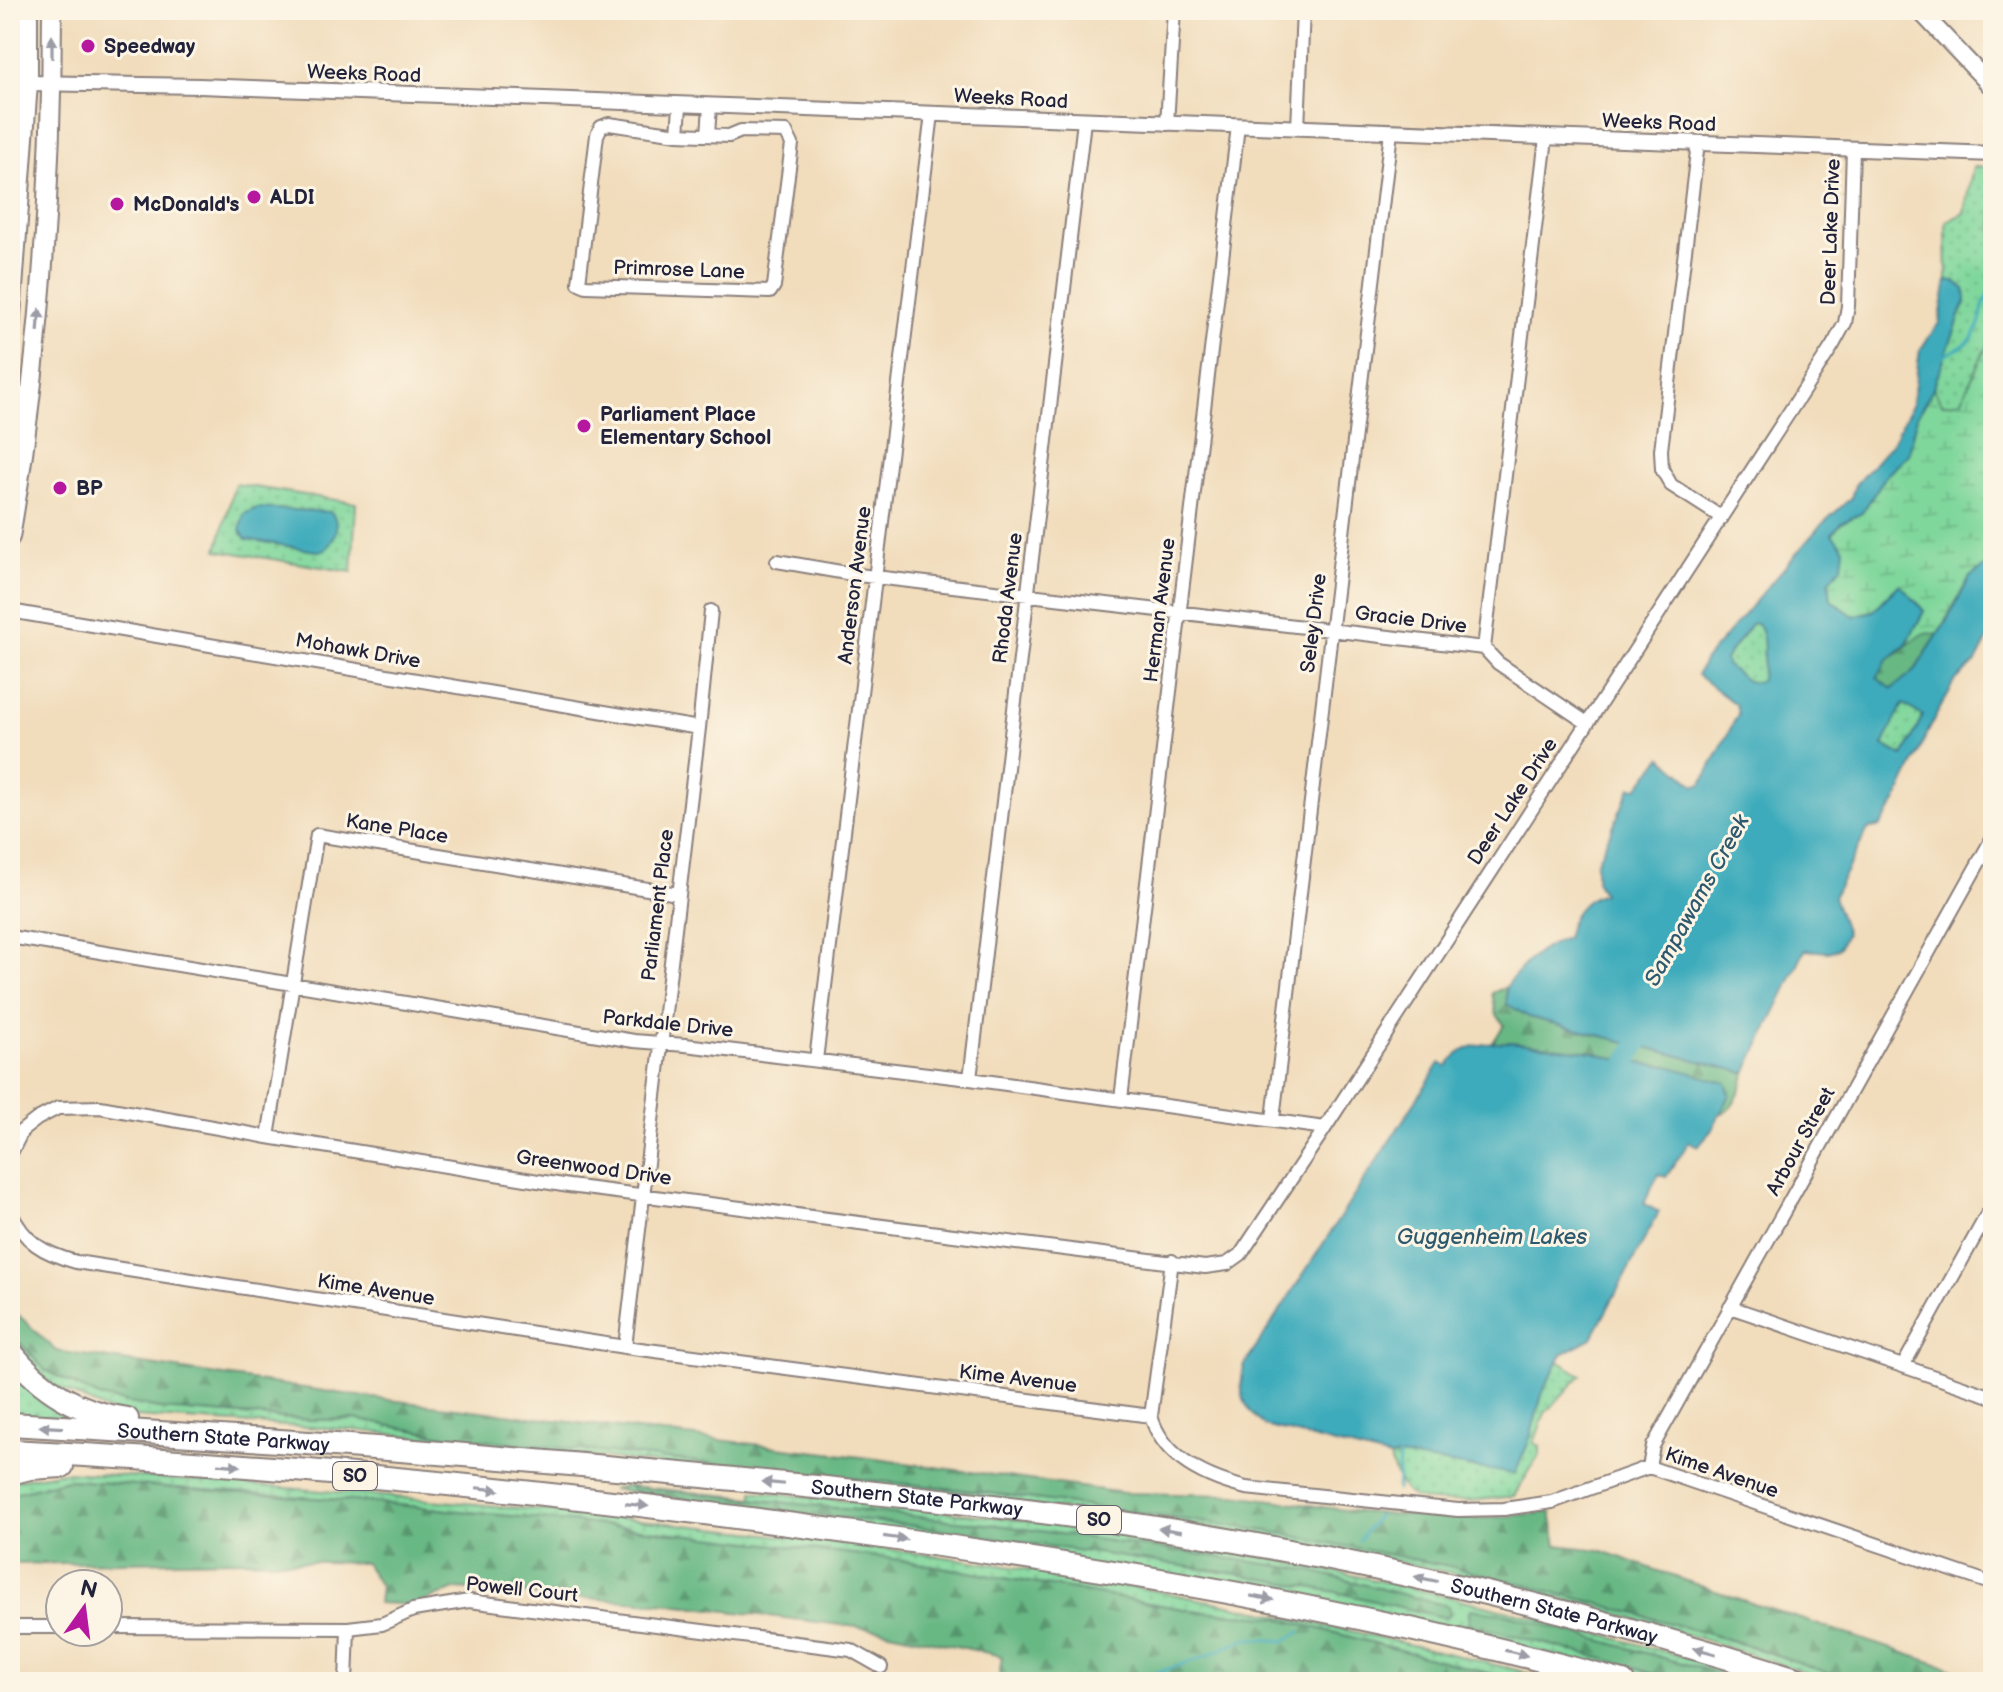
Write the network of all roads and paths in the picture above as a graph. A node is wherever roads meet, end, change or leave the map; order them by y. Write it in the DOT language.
graph roads {
  1 [pos="28,10"];
  2 [pos="52,10"];
  3 [pos="1174,10"];
  4 [pos="1303,10"];
  5 [pos="1919,10"];
  6 [pos="19,81"];
  7 [pos="52,84"];
  8 [pos="1993,88"];
  9 [pos="680,106"];
  10 [pos="710,106"];
  11 [pos="932,114"];
  12 [pos="1084,121"];
  13 [pos="1167,124"];
  14 [pos="1238,126"];
  15 [pos="1298,128"];
  16 [pos="1391,132"];
  17 [pos="678,134"];
  18 [pos="708,135"];
  19 [pos="1546,138"];
  20 [pos="1698,143"];
  21 [pos="1853,149"];
  22 [pos="1993,154"];
  23 [pos="10,329"];
  24 [pos="10,393"];
  25 [pos="30,397"];
  26 [pos="1721,517"];
  27 [pos="10,537"];
  28 [pos="777,561"];
  29 [pos="875,576"];
  30 [pos="1028,594"];
  31 [pos="10,611"];
  32 [pos="711,611"];
  33 [pos="1179,611"];
  34 [pos="1332,629"];
  35 [pos="1484,648"];
  36 [pos="1587,723"];
  37 [pos="699,728"];
  38 [pos="1993,837"];
  39 [pos="678,894"];
  40 [pos="10,937"];
  41 [pos="292,986"];
  42 [pos="660,1043"];
  43 [pos="816,1060"];
  44 [pos="970,1079"];
  45 [pos="1121,1099"];
  46 [pos="1273,1119"];
  47 [pos="1325,1128"];
  48 [pos="16,1136"];
  49 [pos="268,1137"];
  50 [pos="10,1155"];
  51 [pos="644,1195"];
  52 [pos="1993,1204"];
  53 [pos="10,1211"];
  54 [pos="1172,1261"];
  55 [pos="1730,1307"];
  56 [pos="625,1347"];
  57 [pos="10,1351"];
  58 [pos="1903,1366"];
  59 [pos="1993,1397"];
  60 [pos="1151,1416"];
  61 [pos="10,1424"];
  62 [pos="212,1436"];
  63 [pos="10,1451"];
  64 [pos="151,1460"];
  65 [pos="1649,1467"];
  66 [pos="10,1473"];
  67 [pos="1993,1584"];
  68 [pos="10,1627"];
  69 [pos="44,1627"];
  70 [pos="124,1627"];
  71 [pos="348,1628"];
  72 [pos="881,1667"];
  73 [pos="346,1682"];
  74 [pos="1623,1682"];
  75 [pos="1806,1682"];
  1 -- 6 [label="main road"];
  7 -- 2 [label="main road, one-way"];
  3 -- 13 [label="street"];
  4 -- 15 [label="street"];
  5 -- 8 [label="main road"];
  6 -- 7 [label="street, Weeks Road"];
  6 -- 23 [label="main road"];
  7 -- 9 [label="street, Weeks Road"];
  25 -- 7 [label="main road, one-way"];
  9 -- 10 [label="street, Weeks Road"];
  9 -- 17 [label="street"];
  10 -- 11 [label="street, Weeks Road"];
  10 -- 18 [label="street"];
  11 -- 12 [label="street, Weeks Road"];
  11 -- 29 [label="street, Anderson Avenue"];
  12 -- 13 [label="street, Weeks Road"];
  12 -- 30 [label="street, Rhoda Avenue"];
  13 -- 14 [label="street, Weeks Road"];
  14 -- 15 [label="street, Weeks Road"];
  14 -- 33 [label="street, Herman Avenue"];
  15 -- 16 [label="street, Weeks Road"];
  16 -- 19 [label="street, Weeks Road"];
  16 -- 34 [label="street, Seley Drive"];
  17 -- 18 [label="street, Primrose Lane"];
  17 -- 18 [label="street, Primrose Lane"];
  19 -- 20 [label="street, Weeks Road"];
  19 -- 35 [label="street"];
  20 -- 21 [label="street, Weeks Road"];
  20 -- 26 [label="street"];
  21 -- 22 [label="street, Weeks Road"];
  21 -- 26 [label="street, Deer Lake Drive"];
  24 -- 25 [label="street"];
  25 -- 27 [label="main road"];
  26 -- 36 [label="street, Deer Lake Drive"];
  28 -- 29 [label="street, Gracie Drive"];
  29 -- 30 [label="street, Gracie Drive"];
  29 -- 43 [label="street, Anderson Avenue"];
  30 -- 33 [label="street, Gracie Drive"];
  30 -- 44 [label="street, Rhoda Avenue"];
  31 -- 37 [label="street, Mohawk Drive"];
  32 -- 37 [label="street, Parliament Place"];
  33 -- 34 [label="street, Gracie Drive"];
  33 -- 45 [label="street, Herman Avenue"];
  34 -- 35 [label="street, Gracie Drive"];
  34 -- 46 [label="street, Seley Drive"];
  35 -- 36 [label="street, Gracie Drive"];
  36 -- 47 [label="street, Deer Lake Drive"];
  37 -- 39 [label="street, Parliament Place"];
  38 -- 55 [label="street, Arbour Street"];
  39 -- 41 [label="street, Kane Place"];
  39 -- 42 [label="street, Parliament Place"];
  40 -- 41 [label="street, Parkdale Drive"];
  41 -- 42 [label="street, Parkdale Drive"];
  41 -- 49 [label="street, Kane Place"];
  42 -- 43 [label="street, Parkdale Drive"];
  42 -- 51 [label="street, Parliament Place"];
  43 -- 44 [label="street, Parkdale Drive"];
  44 -- 45 [label="street, Parkdale Drive"];
  45 -- 46 [label="street, Parkdale Drive"];
  46 -- 47 [label="street, Parkdale Drive"];
  47 -- 54 [label="street, Deer Lake Drive"];
  48 -- 49 [label="street, Greenwood Drive"];
  48 -- 50 [label="street, Greenwood Drive"];
  49 -- 51 [label="street, Greenwood Drive"];
  51 -- 54 [label="street, Greenwood Drive"];
  51 -- 56 [label="street, Parliament Place"];
  52 -- 58 [label="street"];
  53 -- 56 [label="street, Kime Avenue"];
  54 -- 60 [label="street"];
  55 -- 58 [label="street"];
  55 -- 65 [label="street, Arbour Street"];
  56 -- 60 [label="street, Kime Avenue"];
  57 -- 62 [label="highway"];
  58 -- 59 [label="street"];
  60 -- 65 [label="street, Kime Avenue"];
  62 -- 61 [label="highway, Southern State Parkway / SO, one-way"];
  75 -- 62 [label="highway, Southern State Parkway / SO, one-way"];
  63 -- 64 [label="highway, Southern State Parkway / SO"];
  64 -- 66 [label="highway"];
  64 -- 74 [label="highway, Southern State Parkway / SO, one-way"];
  65 -- 67 [label="street, Kime Avenue"];
  68 -- 69 [label="street"];
  70 -- 71 [label="street, Powell Court"];
  71 -- 72 [label="street, Powell Court"];
  71 -- 73 [label="street"];
}
